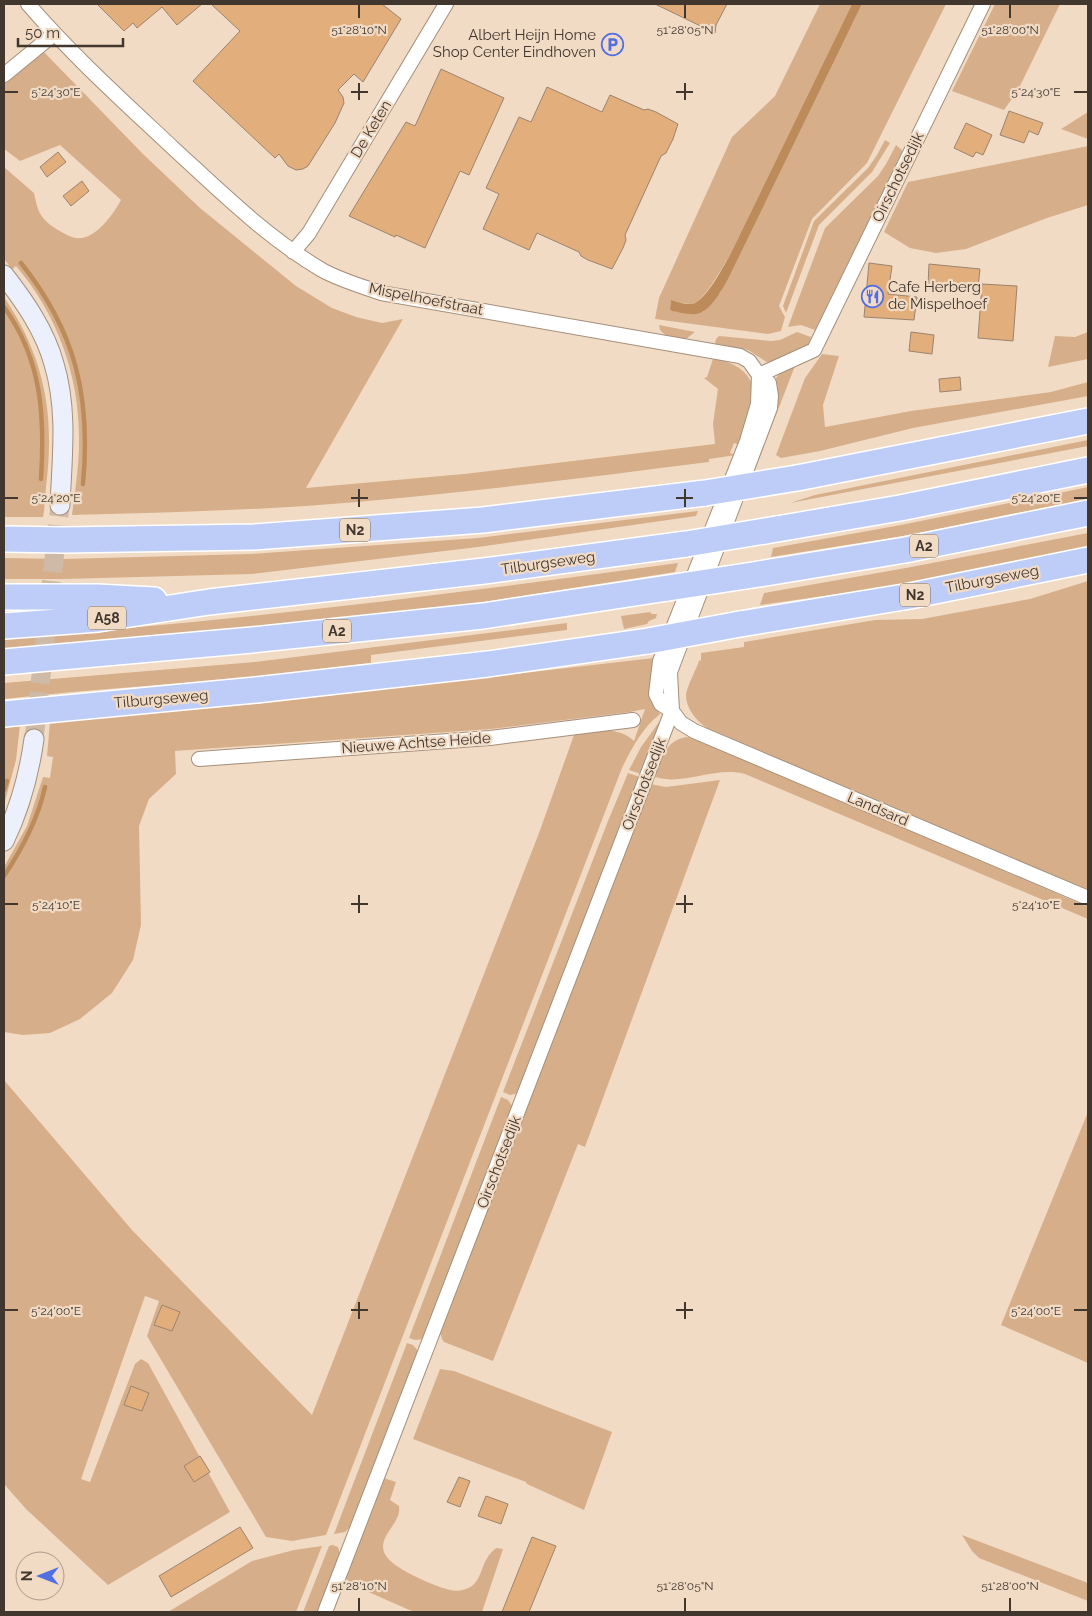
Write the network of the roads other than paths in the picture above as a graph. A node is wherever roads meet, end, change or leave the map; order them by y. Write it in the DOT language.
graph roads {
  1 [pos="28,4"];
  2 [pos="446,4"];
  3 [pos="983,4"];
  4 [pos="54,34"];
  5 [pos="4,76"];
  6 [pos="293,252"];
  7 [pos="4,275"];
  8 [pos="759,375"];
  9 [pos="1088,421"];
  10 [pos="1088,470"];
  11 [pos="60,505"];
  12 [pos="1088,513"];
  13 [pos="4,538"];
  14 [pos="1088,560"];
  15 [pos="4,597"];
  16 [pos="209,602"];
  17 [pos="4,626"];
  18 [pos="4,662"];
  19 [pos="672,711"];
  20 [pos="4,714"];
  21 [pos="633,720"];
  22 [pos="34,739"];
  23 [pos="199,759"];
  24 [pos="4,841"];
  25 [pos="1088,898"];
  26 [pos="325,1612"];
  1 -- 4 [label="street, Mispelhoefstraat"];
  2 -- 6 [label="street, De Keten"];
  3 -- 8 [label="street, Oirschotsedijk"];
  4 -- 5 [label="street"];
  4 -- 6 [label="street, Mispelhoefstraat"];
  6 -- 8 [label="street, Mispelhoefstraat"];
  7 -- 11 [label="street"];
  8 -- 19 [label="street"];
  9 -- 13 [label="highway, N2, bridge"];
  10 -- 16 [label="highway, Tilburgseweg, bridge"];
  12 -- 18 [label="highway, A2, bridge"];
  14 -- 20 [label="highway, Tilburgseweg / N2, bridge"];
  15 -- 16 [label="highway"];
  16 -- 17 [label="highway, Tilburgseweg / A58"];
  19 -- 25 [label="street, Landsard"];
  19 -- 26 [label="street, Oirschotsedijk"];
  21 -- 23 [label="street, Nieuwe Achtse Heide"];
  22 -- 24 [label="street"];
}
